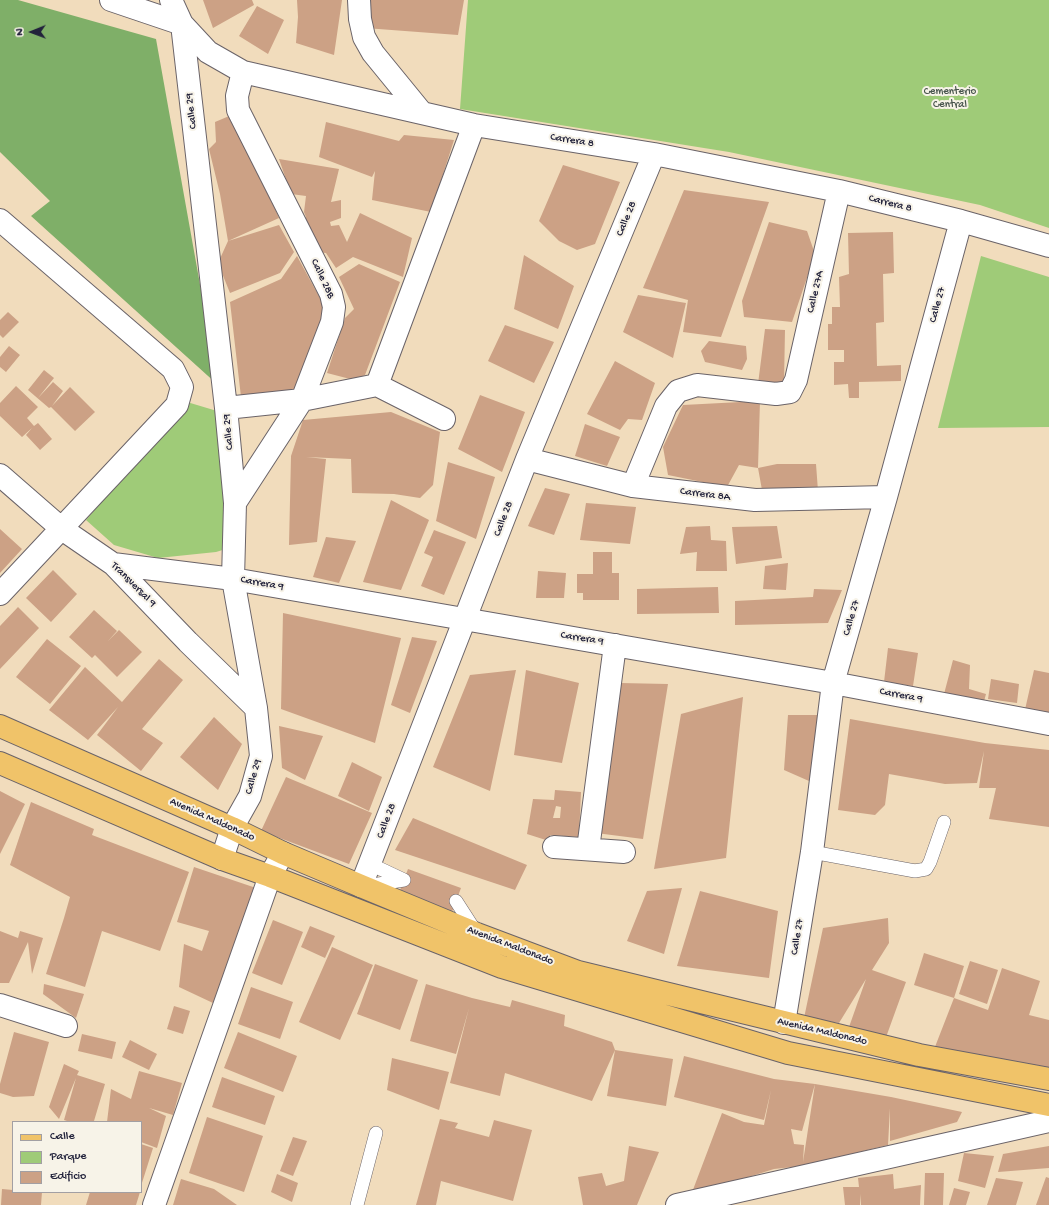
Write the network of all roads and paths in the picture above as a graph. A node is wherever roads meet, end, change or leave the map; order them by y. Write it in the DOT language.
graph roads {
  1 [pos="111,0"];
  2 [pos="171,0"];
  3 [pos="359,0"];
  4 [pos="182,24"];
  5 [pos="243,72"];
  6 [pos="422,113"];
  7 [pos="474,124"];
  8 [pos="654,154"];
  9 [pos="839,191"];
  10 [pos="0,220"];
  11 [pos="961,221"];
  12 [pos="1049,246"];
  13 [pos="377,385"];
  14 [pos="302,400"];
  15 [pos="226,408"];
  16 [pos="444,419"];
  17 [pos="527,459"];
  18 [pos="0,475"];
  19 [pos="633,486"];
  20 [pos="886,497"];
  21 [pos="235,503"];
  22 [pos="62,529"];
  23 [pos="113,564"];
  24 [pos="233,579"];
  25 [pos="0,594"];
  26 [pos="465,620"];
  27 [pos="615,645"];
  28 [pos="833,683"];
  29 [pos="256,708"];
  30 [pos="1049,724"];
  31 [pos="0,726"];
  32 [pos="0,763"];
  33 [pos="944,822"];
  34 [pos="232,828"];
  35 [pos="554,847"];
  36 [pos="588,849"];
  37 [pos="624,852"];
  38 [pos="812,852"];
  39 [pos="283,853"];
  40 [pos="222,859"];
  41 [pos="370,864"];
  42 [pos="270,876"];
  43 [pos="361,886"];
  44 [pos="456,901"];
  45 [pos="477,934"];
  46 [pos="0,1005"];
  47 [pos="784,1023"];
  48 [pos="66,1026"];
  49 [pos="1049,1079"];
  50 [pos="1049,1105"];
  51 [pos="1049,1121"];
  52 [pos="376,1133"];
  53 [pos="154,1205"];
  54 [pos="357,1205"];
  55 [pos="677,1205"];
  1 -- 4 [label="street, Carrera 8"];
  2 -- 4 [label="street, Calle 29"];
  3 -- 6 [label="street"];
  4 -- 5 [label="street, Carrera 8"];
  4 -- 15 [label="street, Calle 29"];
  5 -- 6 [label="street, Carrera 8"];
  5 -- 14 [label="street, Calle 28B"];
  6 -- 7 [label="street, Carrera 8"];
  7 -- 8 [label="street, Carrera 8"];
  7 -- 13 [label="street"];
  8 -- 9 [label="street, Carrera 8"];
  8 -- 17 [label="street, Calle 28"];
  9 -- 11 [label="street, Carrera 8"];
  9 -- 19 [label="street, Calle 27A"];
  10 -- 22 [label="street"];
  11 -- 12 [label="street, Carrera 8"];
  11 -- 20 [label="street, Calle 27"];
  13 -- 14 [label="street"];
  13 -- 16 [label="street"];
  14 -- 15 [label="street"];
  14 -- 21 [label="street, Calle 28B"];
  15 -- 21 [label="street, Calle 29"];
  17 -- 19 [label="street, Carrera 8A"];
  17 -- 26 [label="street, Calle 28"];
  18 -- 22 [label="street, Transversal 9"];
  19 -- 20 [label="street, Carrera 8A"];
  20 -- 28 [label="street, Calle 27"];
  21 -- 24 [label="street, Calle 29"];
  22 -- 23 [label="street, Transversal 9"];
  22 -- 25 [label="street"];
  23 -- 24 [label="street, Carrera 9"];
  23 -- 29 [label="street, Transversal 9"];
  24 -- 26 [label="street, Carrera 9"];
  24 -- 29 [label="street, Calle 29"];
  26 -- 27 [label="street, Carrera 9"];
  26 -- 41 [label="street, Calle 28"];
  27 -- 28 [label="street, Carrera 9"];
  27 -- 36 [label="street"];
  28 -- 30 [label="street, Carrera 9"];
  28 -- 38 [label="street, Calle 27"];
  29 -- 34 [label="street, Calle 29"];
  31 -- 34 [label="main road, Avenida Maldonado"];
  32 -- 40 [label="main road, Avenida Maldonado"];
  33 -- 38 [label="lane"];
  34 -- 39 [label="main road, Avenida Maldonado"];
  34 -- 40 [label="street, Calle 29"];
  35 -- 36 [label="street"];
  36 -- 37 [label="street"];
  38 -- 47 [label="street, Calle 27"];
  39 -- 42 [label="street"];
  39 -- 43 [label="main road, Avenida Maldonado"];
  40 -- 42 [label="main road, Avenida Maldonado"];
  41 -- 43 [label="street, Calle 28"];
  41 -- 43 [label="lane"];
  42 -- 50 [label="main road, Avenida Maldonado"];
  42 -- 53 [label="street"];
  43 -- 45 [label="main road, Avenida Maldonado"];
  44 -- 45 [label="lane"];
  45 -- 47 [label="main road, Avenida Maldonado"];
  46 -- 48 [label="street"];
  47 -- 49 [label="main road, Avenida Maldonado"];
  51 -- 55 [label="street"];
  52 -- 54 [label="lane"];
}
